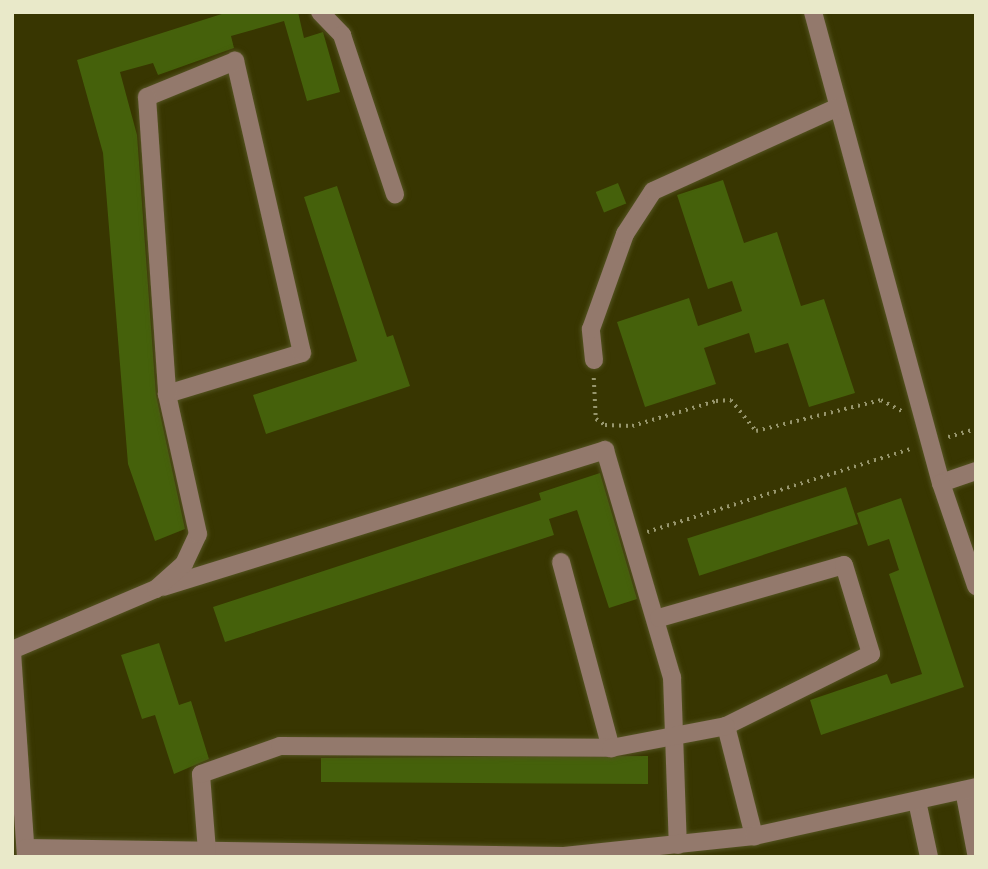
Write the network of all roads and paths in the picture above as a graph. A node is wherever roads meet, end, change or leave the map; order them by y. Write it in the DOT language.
graph roads {
  1 [pos="320,12"];
  2 [pos="813,12"];
  3 [pos="836,108"];
  4 [pos="395,194"];
  5 [pos="594,360"];
  6 [pos="167,394"];
  7 [pos="976,429"];
  8 [pos="929,437"];
  9 [pos="976,471"];
  10 [pos="941,483"];
  11 [pos="635,536"];
  12 [pos="561,562"];
  13 [pos="976,586"];
  14 [pos="156,589"];
  15 [pos="659,618"];
  16 [pos="12,651"];
  17 [pos="726,726"];
  18 [pos="673,737"];
  19 [pos="611,747"];
  20 [pos="970,789"];
  21 [pos="917,801"];
  22 [pos="754,836"];
  23 [pos="678,845"];
  24 [pos="207,851"];
  25 [pos="26,852"];
  26 [pos="976,853"];
  27 [pos="564,857"];
  28 [pos="929,857"];
  1 -- 4 [label="street"];
  2 -- 3 [label="street"];
  3 -- 5 [label="street"];
  3 -- 8 [label="street"];
  5 -- 8 [label="path"];
  6 -- 6 [label="street"];
  6 -- 14 [label="street"];
  7 -- 8 [label="path"];
  8 -- 10 [label="street"];
  8 -- 11 [label="path"];
  9 -- 10 [label="street"];
  10 -- 13 [label="street"];
  11 -- 14 [label="street"];
  11 -- 15 [label="street"];
  12 -- 19 [label="street"];
  14 -- 16 [label="street"];
  15 -- 17 [label="street"];
  15 -- 18 [label="street"];
  16 -- 25 [label="street"];
  17 -- 18 [label="street"];
  17 -- 22 [label="street"];
  18 -- 19 [label="street"];
  18 -- 23 [label="street"];
  19 -- 24 [label="street"];
  20 -- 21 [label="street"];
  20 -- 26 [label="street"];
  21 -- 22 [label="street"];
  21 -- 28 [label="street"];
  22 -- 23 [label="street"];
  23 -- 27 [label="street"];
  24 -- 25 [label="street"];
  24 -- 27 [label="street"];
}
